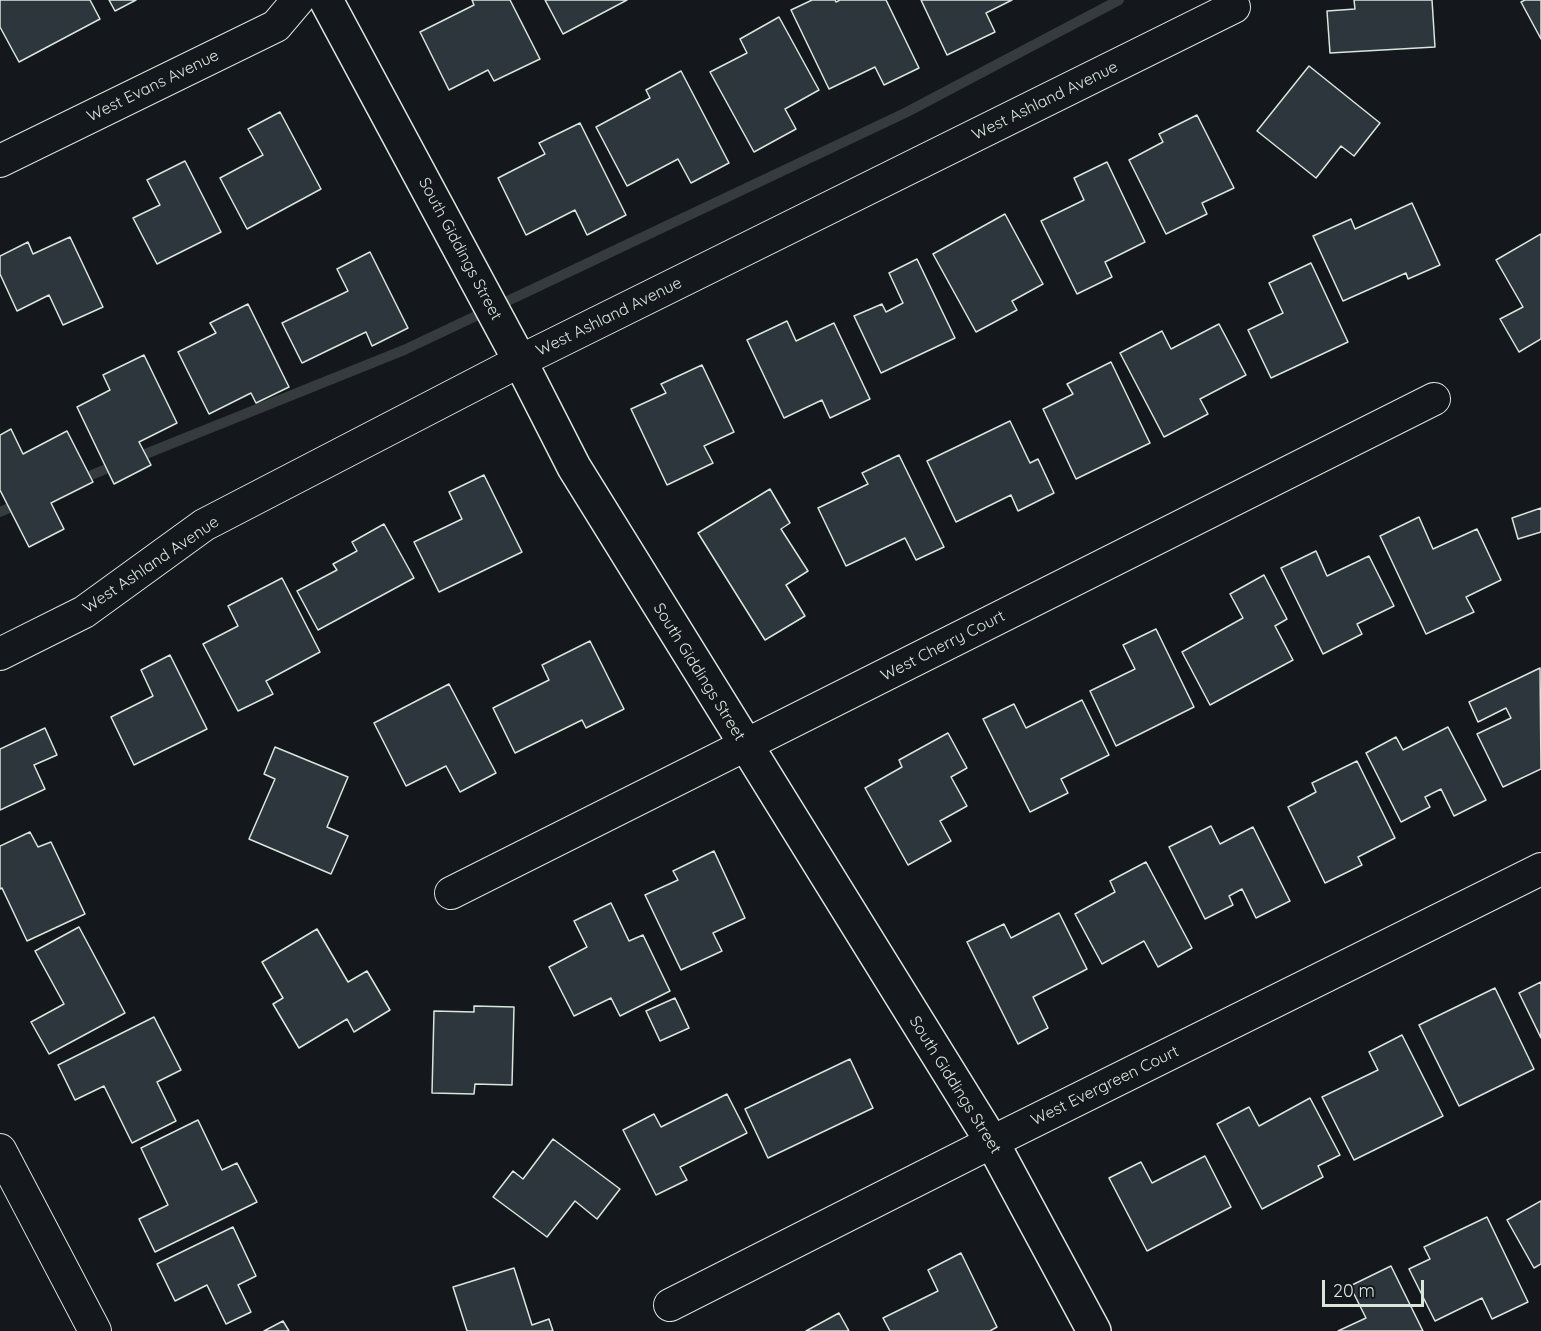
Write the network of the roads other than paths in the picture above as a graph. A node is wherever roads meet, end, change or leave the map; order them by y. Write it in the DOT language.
graph roads {
  1 [pos="298,0"];
  2 [pos="326,0"];
  3 [pos="1234,7"];
  4 [pos="0,161"];
  5 [pos="520,361"];
  6 [pos="1434,399"];
  7 [pos="0,654"];
  8 [pos="745,746"];
  9 [pos="1541,869"];
  10 [pos="451,893"];
  11 [pos="992,1142"];
  12 [pos="0,1150"];
  13 [pos="670,1305"];
  14 [pos="95,1331"];
  15 [pos="1094,1331"];
  1 -- 4 [label="street, West Evans Avenue"];
  2 -- 5 [label="street, South Giddings Street"];
  3 -- 5 [label="street, West Ashland Avenue"];
  5 -- 7 [label="street, West Ashland Avenue"];
  5 -- 8 [label="street, South Giddings Street"];
  6 -- 8 [label="street, West Cherry Court"];
  8 -- 10 [label="street, West Cherry Court"];
  8 -- 11 [label="street, South Giddings Street"];
  9 -- 11 [label="street, West Evergreen Court"];
  11 -- 13 [label="street, West Evergreen Court"];
  11 -- 15 [label="street, South Giddings Street"];
  12 -- 14 [label="street"];
}
